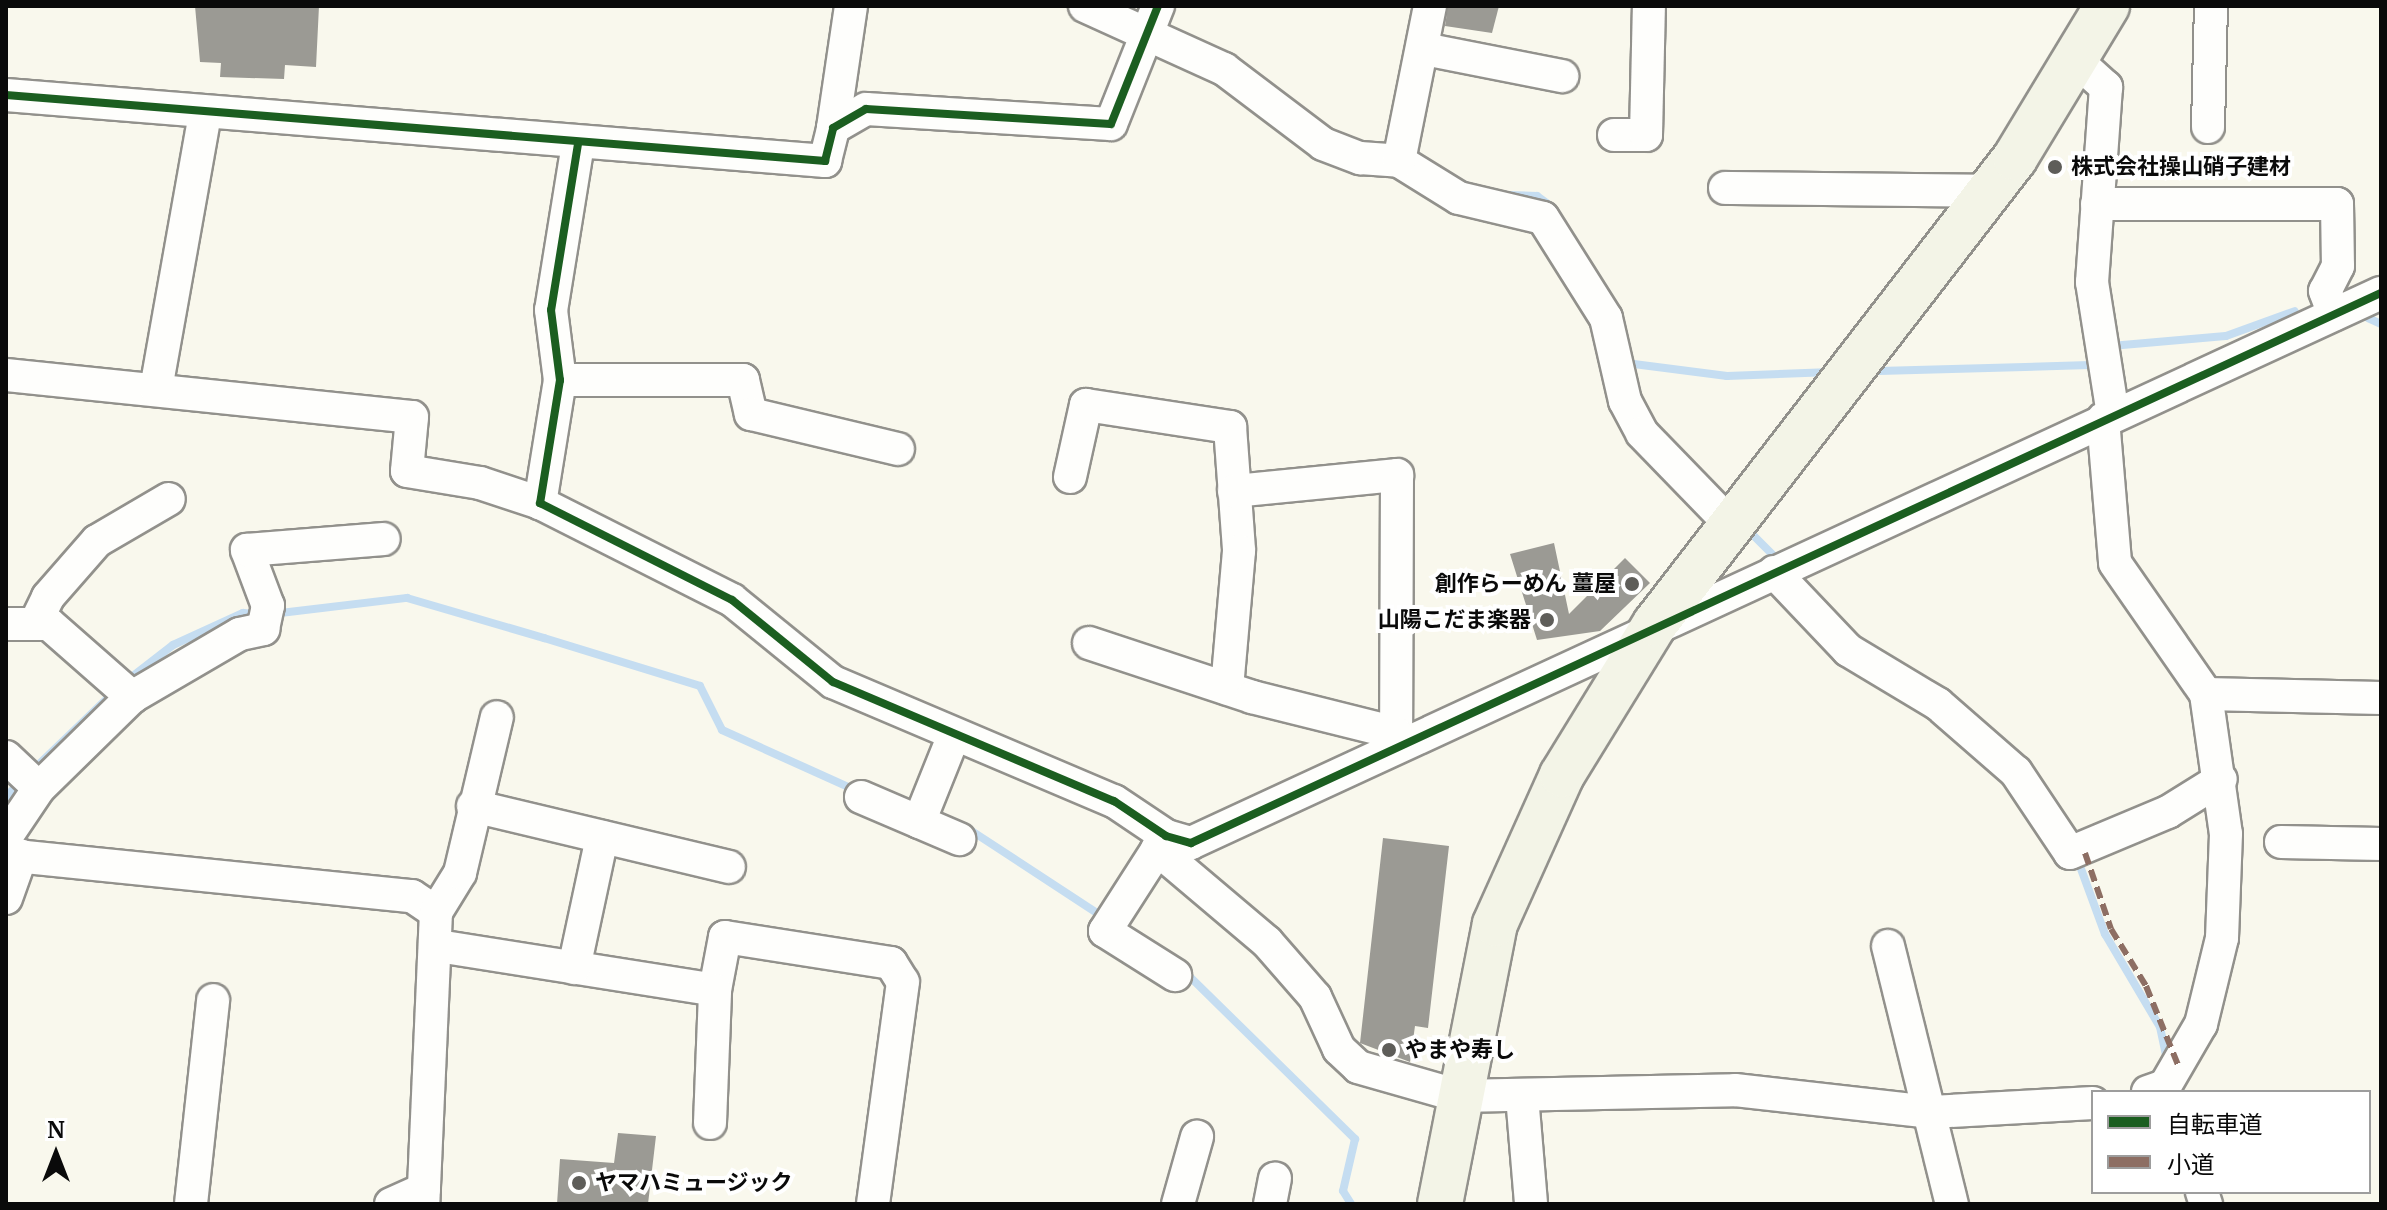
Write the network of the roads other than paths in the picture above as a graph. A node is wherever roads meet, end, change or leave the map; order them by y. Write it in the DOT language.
graph roads {
  1 [pos="851,6"];
  2 [pos="1085,6"];
  3 [pos="1430,6"];
  4 [pos="1649,6"];
  5 [pos="2107,6"];
  6 [pos="2211,6"];
  7 [pos="1153,19"];
  8 [pos="1424,49"];
  9 [pos="2078,62"];
  10 [pos="1562,76"];
  11 [pos="6,95"];
  12 [pos="205,114"];
  13 [pos="2208,127"];
  14 [pos="833,128"];
  15 [pos="1614,135"];
  16 [pos="578,144"];
  17 [pos="1399,161"];
  18 [pos="1725,188"];
  19 [pos="1990,191"];
  20 [pos="2097,204"];
  21 [pos="2381,293"];
  22 [pos="2334,314"];
  23 [pos="6,375"];
  24 [pos="560,380"];
  25 [pos="156,389"];
  26 [pos="2108,417"];
  27 [pos="898,449"];
  28 [pos="1070,477"];
  29 [pos="1234,491"];
  30 [pos="169,499"];
  31 [pos="540,503"];
  32 [pos="1731,525"];
  33 [pos="384,539"];
  34 [pos="1774,572"];
  35 [pos="21,624"];
  36 [pos="1655,624"];
  37 [pos="1089,643"];
  38 [pos="1227,688"];
  39 [pos="124,690"];
  40 [pos="2206,694"];
  41 [pos="2381,698"];
  42 [pos="497,717"];
  43 [pos="954,735"];
  44 [pos="1399,738"];
  45 [pos="25,775"];
  46 [pos="2221,779"];
  47 [pos="861,797"];
  48 [pos="473,806"];
  49 [pos="922,814"];
  50 [pos="602,837"];
  51 [pos="959,839"];
  52 [pos="2281,842"];
  53 [pos="1162,843"];
  54 [pos="2381,844"];
  55 [pos="11,849"];
  56 [pos="729,867"];
  57 [pos="6,898"];
  58 [pos="436,912"];
  59 [pos="438,946"];
  60 [pos="1888,946"];
  61 [pos="574,968"];
  62 [pos="1175,975"];
  63 [pos="715,990"];
  64 [pos="213,1000"];
  65 [pos="2160,1090"];
  66 [pos="1459,1096"];
  67 [pos="1522,1096"];
  68 [pos="2091,1103"];
  69 [pos="1932,1112"];
  70 [pos="710,1123"];
  71 [pos="1197,1137"];
  72 [pos="424,1196"];
  73 [pos="191,1204"];
  74 [pos="391,1204"];
  75 [pos="873,1204"];
  76 [pos="1178,1204"];
  77 [pos="1440,1204"];
  78 [pos="1531,1204"];
  79 [pos="1952,1204"];
  1 -- 14 [label="street"];
  2 -- 7 [label="street"];
  3 -- 8 [label="street"];
  4 -- 15 [label="street"];
  5 -- 9 [label="street"];
  6 -- 13 [label="street"];
  7 -- 14 [label="street"];
  7 -- 17 [label="street"];
  8 -- 10 [label="street"];
  8 -- 17 [label="street"];
  9 -- 19 [label="street"];
  9 -- 20 [label="street"];
  11 -- 12 [label="street"];
  12 -- 16 [label="street"];
  12 -- 25 [label="street"];
  14 -- 16 [label="street"];
  16 -- 24 [label="street"];
  17 -- 32 [label="street"];
  18 -- 19 [label="street"];
  19 -- 32 [label="street"];
  20 -- 22 [label="street"];
  20 -- 26 [label="street"];
  21 -- 22 [label="street"];
  22 -- 26 [label="street"];
  23 -- 25 [label="street"];
  24 -- 27 [label="street"];
  24 -- 31 [label="street"];
  25 -- 31 [label="street"];
  26 -- 34 [label="street"];
  26 -- 40 [label="street"];
  28 -- 29 [label="street"];
  29 -- 38 [label="street"];
  29 -- 44 [label="street"];
  30 -- 35 [label="street"];
  31 -- 43 [label="street"];
  32 -- 36 [label="street"];
  33 -- 39 [label="street"];
  34 -- 36 [label="street"];
  34 -- 46 [label="street"];
  35 -- 39 [label="street"];
  36 -- 44 [label="street"];
  36 -- 66 [label="street"];
  37 -- 38 [label="street"];
  38 -- 44 [label="street"];
  39 -- 45 [label="street"];
  40 -- 41 [label="street"];
  40 -- 46 [label="street"];
  42 -- 48 [label="street"];
  43 -- 49 [label="street"];
  43 -- 53 [label="street"];
  44 -- 53 [label="street"];
  45 -- 55 [label="street"];
  46 -- 65 [label="street"];
  47 -- 49 [label="street"];
  48 -- 50 [label="street"];
  48 -- 58 [label="street"];
  49 -- 51 [label="street"];
  50 -- 56 [label="street"];
  50 -- 61 [label="street"];
  52 -- 54 [label="street"];
  53 -- 62 [label="street"];
  53 -- 66 [label="street"];
  55 -- 57 [label="street"];
  55 -- 58 [label="street"];
  58 -- 59 [label="street"];
  59 -- 61 [label="street"];
  59 -- 72 [label="street"];
  60 -- 69 [label="street"];
  61 -- 63 [label="street"];
  63 -- 70 [label="street"];
  63 -- 75 [label="street"];
  64 -- 73 [label="street"];
  66 -- 67 [label="street"];
  66 -- 77 [label="street"];
  67 -- 69 [label="street"];
  67 -- 78 [label="street"];
  68 -- 69 [label="street"];
  69 -- 79 [label="street"];
  71 -- 76 [label="street"];
  72 -- 74 [label="street"];
}
